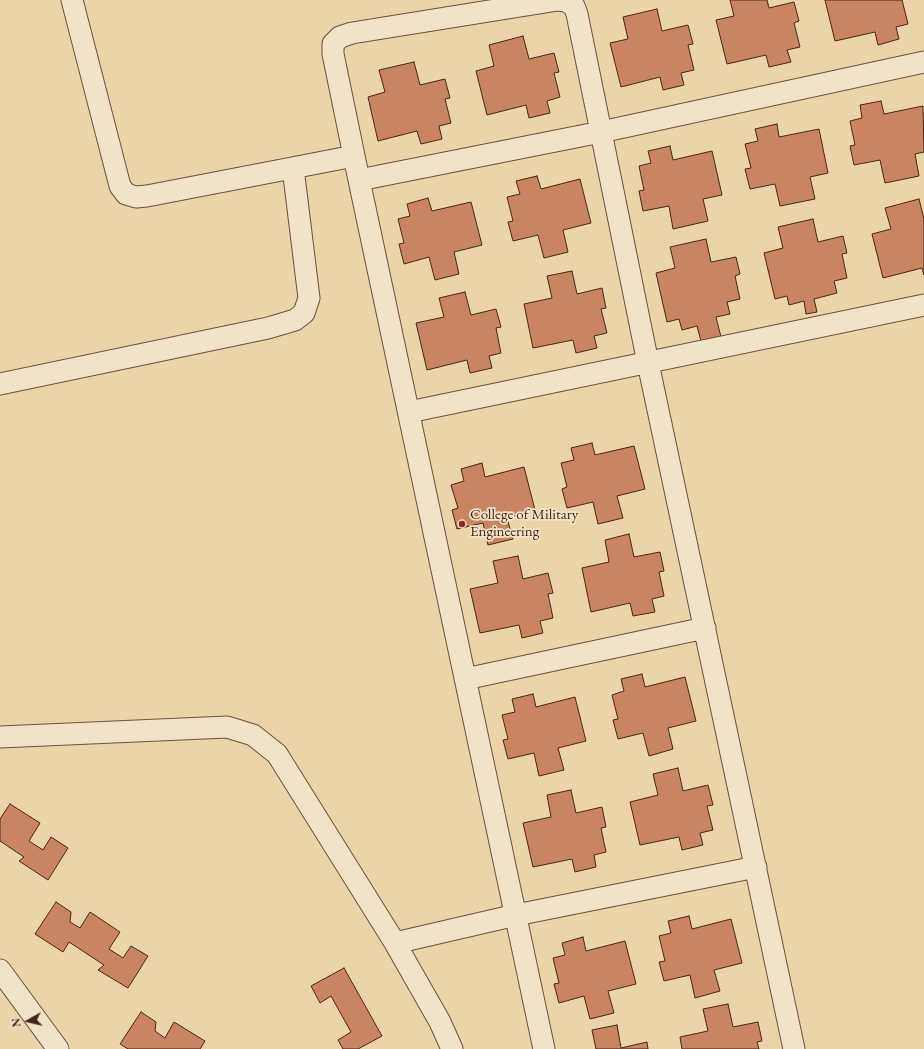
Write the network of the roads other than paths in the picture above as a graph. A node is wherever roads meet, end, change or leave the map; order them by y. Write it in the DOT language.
graph roads {
  1 [pos="72,0"];
  2 [pos="924,62"];
  3 [pos="601,132"];
  4 [pos="354,156"];
  5 [pos="293,168"];
  6 [pos="359,180"];
  7 [pos="924,305"];
  8 [pos="648,363"];
  9 [pos="0,384"];
  10 [pos="409,412"];
  11 [pos="705,628"];
  12 [pos="465,678"];
  13 [pos="0,737"];
  14 [pos="756,867"];
  15 [pos="516,915"];
  16 [pos="395,943"];
  17 [pos="0,970"];
  18 [pos="58,1049"];
  19 [pos="452,1049"];
  20 [pos="544,1049"];
  21 [pos="794,1049"];
  1 -- 5 [label="street"];
  2 -- 3 [label="street"];
  3 -- 4 [label="street"];
  3 -- 6 [label="street"];
  3 -- 8 [label="street"];
  4 -- 5 [label="street"];
  4 -- 6 [label="street"];
  5 -- 9 [label="street"];
  6 -- 10 [label="street"];
  7 -- 8 [label="street"];
  8 -- 10 [label="street"];
  8 -- 11 [label="street"];
  10 -- 12 [label="street"];
  11 -- 12 [label="street"];
  11 -- 14 [label="street"];
  12 -- 15 [label="street"];
  13 -- 16 [label="street"];
  14 -- 15 [label="street"];
  14 -- 21 [label="street"];
  15 -- 16 [label="street"];
  15 -- 20 [label="street"];
  16 -- 19 [label="street"];
  17 -- 18 [label="street"];
}
